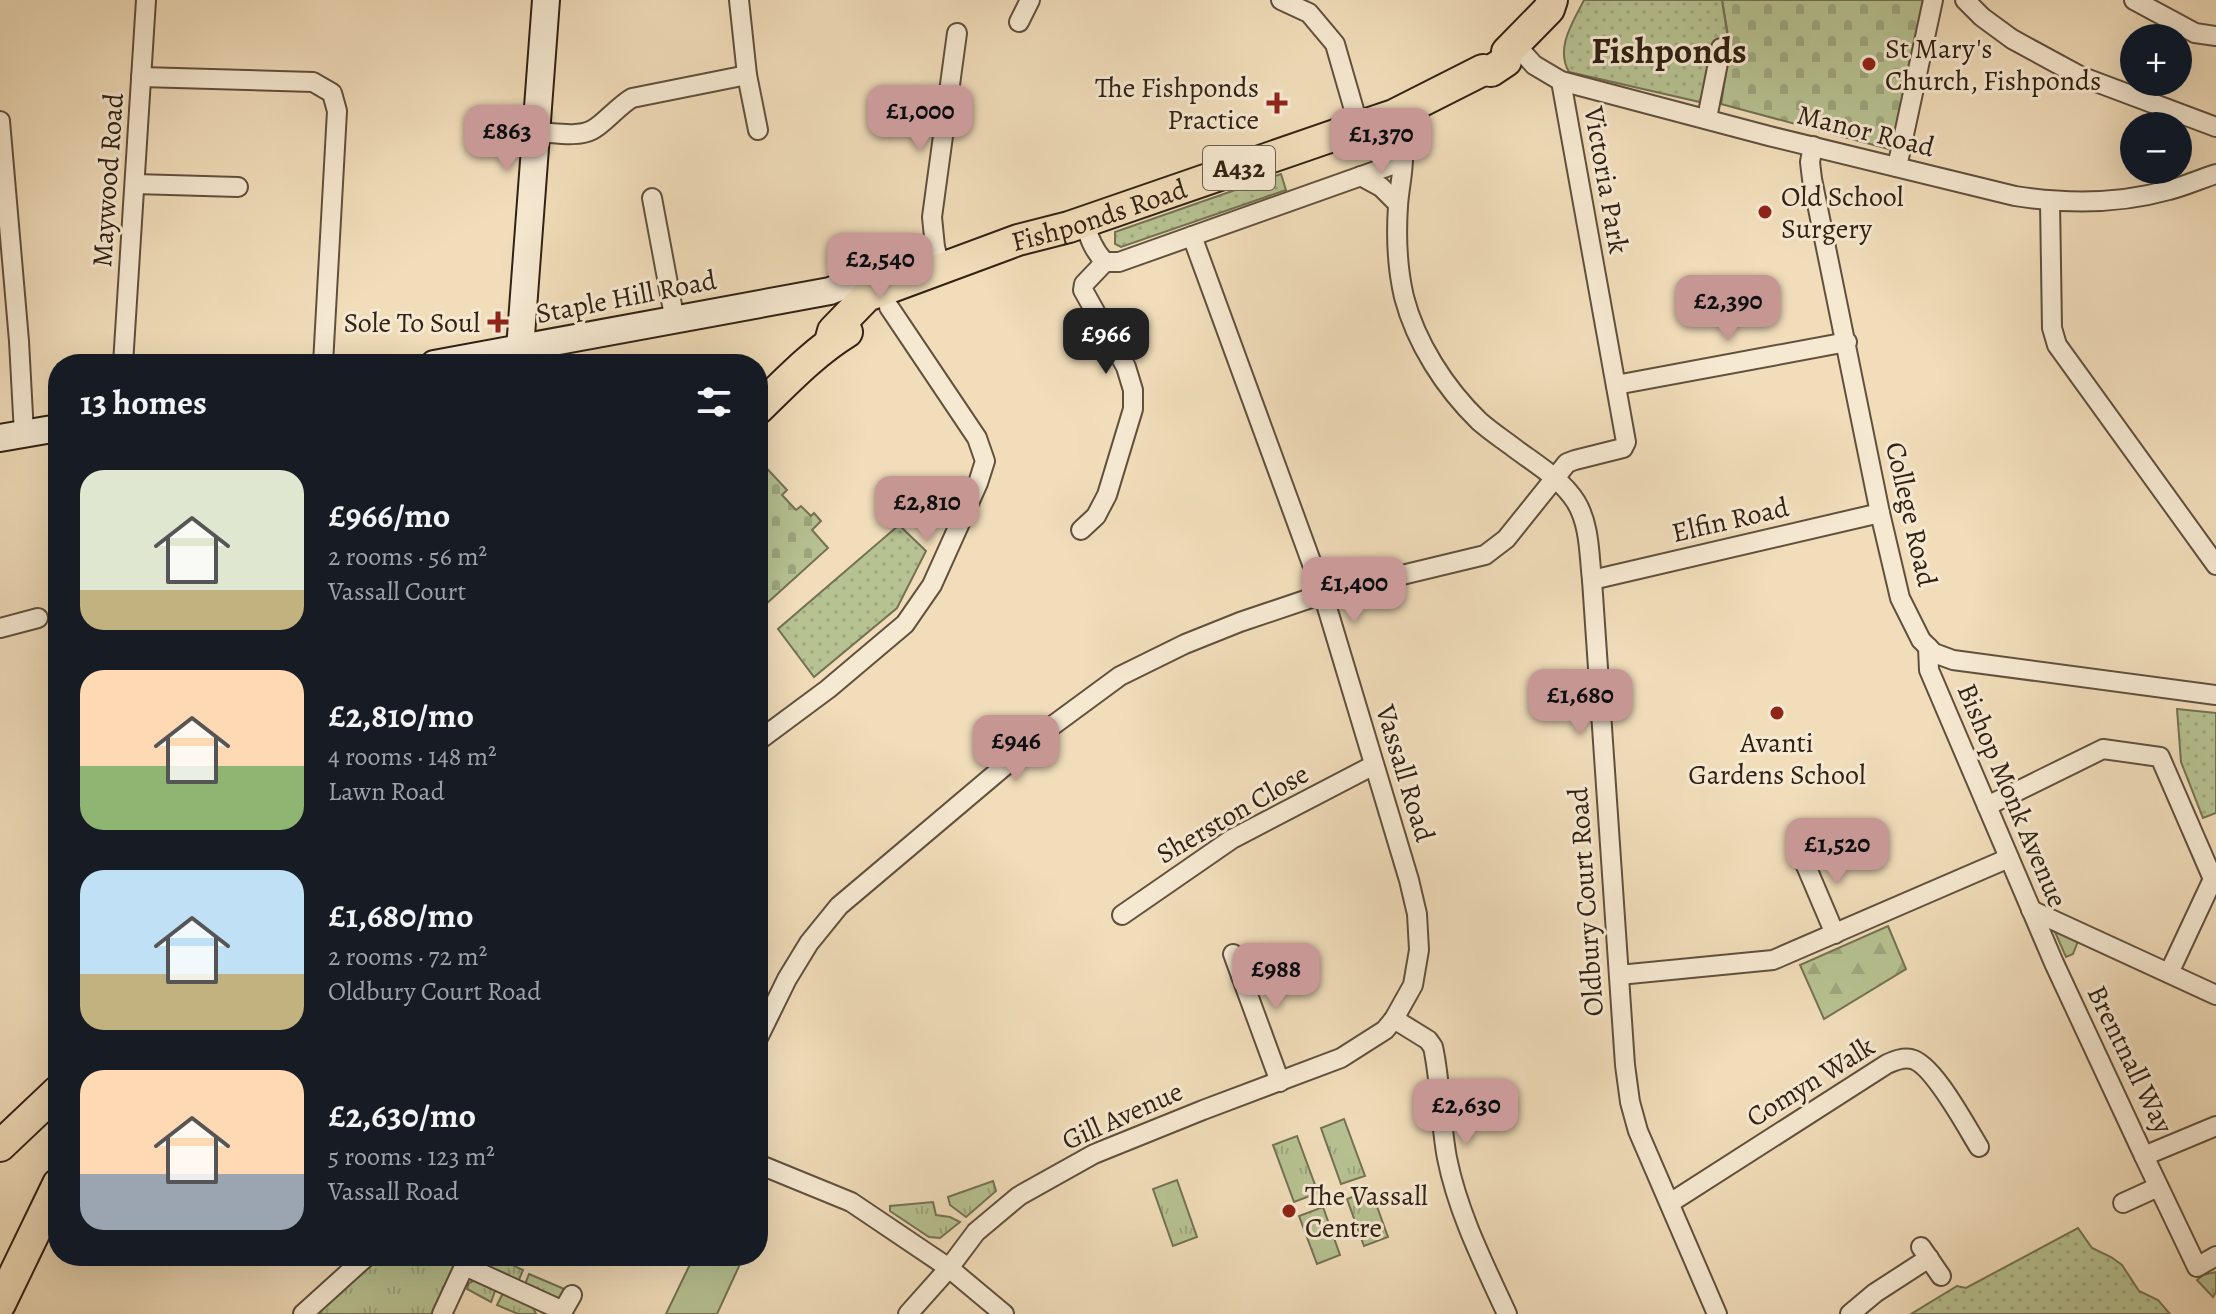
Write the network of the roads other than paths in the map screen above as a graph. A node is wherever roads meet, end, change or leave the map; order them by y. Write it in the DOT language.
graph roads {
  1 [pos="146,0"];
  2 [pos="546,0"];
  3 [pos="739,0"];
  4 [pos="1030,0"];
  5 [pos="1281,0"];
  6 [pos="1552,0"];
  7 [pos="1933,0"];
  8 [pos="1965,0"];
  9 [pos="2134,0"];
  10 [pos="1019,22"];
  11 [pos="957,33"];
  12 [pos="2216,36"];
  13 [pos="1721,48"];
  14 [pos="1502,56"];
  15 [pos="747,75"];
  16 [pos="141,77"];
  17 [pos="1561,81"];
  18 [pos="1394,115"];
  19 [pos="1707,118"];
  20 [pos="0,121"];
  21 [pos="1359,127"];
  22 [pos="2216,127"];
  23 [pos="758,130"];
  24 [pos="535,132"];
  25 [pos="1813,146"];
  26 [pos="1403,152"];
  27 [pos="1897,167"];
  28 [pos="2216,174"];
  29 [pos="1361,176"];
  30 [pos="135,184"];
  31 [pos="238,187"];
  32 [pos="652,198"];
  33 [pos="2050,202"];
  34 [pos="1398,204"];
  35 [pos="1084,221"];
  36 [pos="1192,236"];
  37 [pos="1105,262"];
  38 [pos="934,271"];
  39 [pos="830,291"];
  40 [pos="878,301"];
  41 [pos="675,321"];
  42 [pos="1847,342"];
  43 [pos="520,349"];
  44 [pos="124,354"];
  45 [pos="324,354"];
  46 [pos="491,354"];
  47 [pos="1616,385"];
  48 [pos="768,400"];
  49 [pos="48,430"];
  50 [pos="12,436"];
  51 [pos="1554,478"];
  52 [pos="1880,513"];
  53 [pos="1082,531"];
  54 [pos="2216,565"];
  55 [pos="1592,580"];
  56 [pos="1323,594"];
  57 [pos="38,618"];
  58 [pos="0,628"];
  59 [pos="1928,647"];
  60 [pos="2216,695"];
  61 [pos="768,734"];
  62 [pos="1374,765"];
  63 [pos="1987,806"];
  64 [pos="1801,854"];
  65 [pos="2009,858"];
  66 [pos="2031,910"];
  67 [pos="1122,915"];
  68 [pos="1835,934"];
  69 [pos="1233,954"];
  70 [pos="2054,963"];
  71 [pos="1267,967"];
  72 [pos="2169,973"];
  73 [pos="1619,975"];
  74 [pos="1241,976"];
  75 [pos="2216,995"];
  76 [pos="768,1018"];
  77 [pos="1394,1019"];
  78 [pos="1280,1082"];
  79 [pos="48,1100"];
  80 [pos="1963,1122"];
  81 [pos="2216,1126"];
  82 [pos="1946,1132"];
  83 [pos="0,1146"];
  84 [pos="1979,1147"];
  85 [pos="2144,1156"];
  86 [pos="768,1168"];
  87 [pos="2158,1187"];
  88 [pos="1670,1203"];
  89 [pos="2123,1203"];
  90 [pos="48,1205"];
  91 [pos="2216,1256"];
  92 [pos="356,1266"];
  93 [pos="465,1266"];
  94 [pos="478,1266"];
  95 [pos="949,1268"];
  96 [pos="1941,1276"];
  97 [pos="0,1304"];
  98 [pos="566,1307"];
  99 [pos="1502,1312"];
  100 [pos="303,1314"];
  101 [pos="442,1314"];
  102 [pos="908,1314"];
  103 [pos="1004,1314"];
  104 [pos="1717,1314"];
  105 [pos="1850,1314"];
  1 -- 16 [label="street, Maywood Road"];
  2 -- 24 [label="main road"];
  3 -- 15 [label="street"];
  4 -- 10 [label="street"];
  5 -- 21 [label="street"];
  6 -- 14 [label="main road, Fishponds Road / A432"];
  7 -- 27 [label="street"];
  8 -- 22 [label="street"];
  9 -- 12 [label="street"];
  11 -- 38 [label="street"];
  13 -- 19 [label="street"];
  14 -- 17 [label="street, Manor Road"];
  14 -- 18 [label="main road, Fishponds Road / A432"];
  15 -- 23 [label="street"];
  15 -- 24 [label="street"];
  16 -- 30 [label="street, Maywood Road"];
  16 -- 45 [label="street"];
  17 -- 19 [label="street, Manor Road"];
  17 -- 47 [label="street, Victoria Park"];
  18 -- 21 [label="main road, Fishponds Road / A432"];
  18 -- 26 [label="street, Oldbury Court Road"];
  19 -- 25 [label="street, Manor Road"];
  20 -- 50 [label="street"];
  21 -- 35 [label="main road, Fishponds Road / A432"];
  24 -- 43 [label="main road"];
  25 -- 27 [label="street, Manor Road"];
  25 -- 42 [label="street, College Road"];
  26 -- 29 [label="street"];
  26 -- 34 [label="street, Oldbury Court Road"];
  27 -- 33 [label="street, Manor Road"];
  28 -- 33 [label="street, Manor Road"];
  29 -- 34 [label="street"];
  29 -- 36 [label="street"];
  30 -- 31 [label="street"];
  30 -- 44 [label="street, Maywood Road"];
  32 -- 41 [label="street"];
  33 -- 54 [label="street"];
  34 -- 51 [label="street, Oldbury Court Road"];
  35 -- 37 [label="street"];
  35 -- 38 [label="main road, Fishponds Road / A432"];
  36 -- 37 [label="street"];
  36 -- 56 [label="street, Vassall Road"];
  37 -- 53 [label="street"];
  38 -- 39 [label="main road, Staple Hill Road"];
  38 -- 40 [label="main road, Fishponds Road / A432"];
  39 -- 40 [label="main road, Staple Hill Road"];
  39 -- 41 [label="main road, Staple Hill Road"];
  40 -- 48 [label="main road, A432"];
  40 -- 61 [label="street"];
  41 -- 43 [label="main road, Staple Hill Road"];
  42 -- 47 [label="street"];
  42 -- 52 [label="street, College Road"];
  43 -- 46 [label="main road, Staple Hill Road"];
  47 -- 51 [label="street, Victoria Park"];
  49 -- 50 [label="main road"];
  51 -- 55 [label="street, Oldbury Court Road"];
  51 -- 56 [label="street"];
  52 -- 55 [label="street, Elfin Road"];
  52 -- 59 [label="street, College Road"];
  55 -- 73 [label="street, Oldbury Court Road"];
  56 -- 62 [label="street, Vassall Road"];
  56 -- 76 [label="street"];
  57 -- 58 [label="street"];
  59 -- 60 [label="street"];
  59 -- 63 [label="street, Bishop Monk Avenue"];
  62 -- 67 [label="street, Sherston Close"];
  62 -- 77 [label="street, Vassall Road"];
  63 -- 65 [label="street, Bishop Monk Avenue"];
  63 -- 72 [label="street"];
  64 -- 68 [label="street"];
  65 -- 66 [label="street, Bishop Monk Avenue"];
  65 -- 68 [label="street"];
  66 -- 70 [label="street, Bishop Monk Avenue"];
  66 -- 72 [label="street, Brentnall Way"];
  68 -- 73 [label="street"];
  69 -- 74 [label="street"];
  70 -- 85 [label="street, Brentnall Way"];
  71 -- 74 [label="street"];
  72 -- 75 [label="street, Brentnall Way"];
  73 -- 88 [label="street, Oldbury Court Road"];
  74 -- 78 [label="street"];
  77 -- 78 [label="street, Gill Avenue"];
  77 -- 99 [label="street"];
  78 -- 95 [label="street, Gill Avenue"];
  79 -- 83 [label="main road"];
  80 -- 82 [label="street"];
  80 -- 84 [label="street, Comyn Walk"];
  80 -- 88 [label="street, Comyn Walk"];
  81 -- 85 [label="street, Brentnall Way"];
  85 -- 87 [label="street"];
  86 -- 95 [label="street"];
  87 -- 89 [label="street"];
  87 -- 91 [label="street"];
  88 -- 104 [label="street, Oldbury Court Road"];
  90 -- 97 [label="main road"];
  92 -- 100 [label="street"];
  93 -- 101 [label="street"];
  94 -- 98 [label="street"];
  95 -- 102 [label="street, Gill Avenue"];
  95 -- 103 [label="street"];
  96 -- 105 [label="street"];
}
